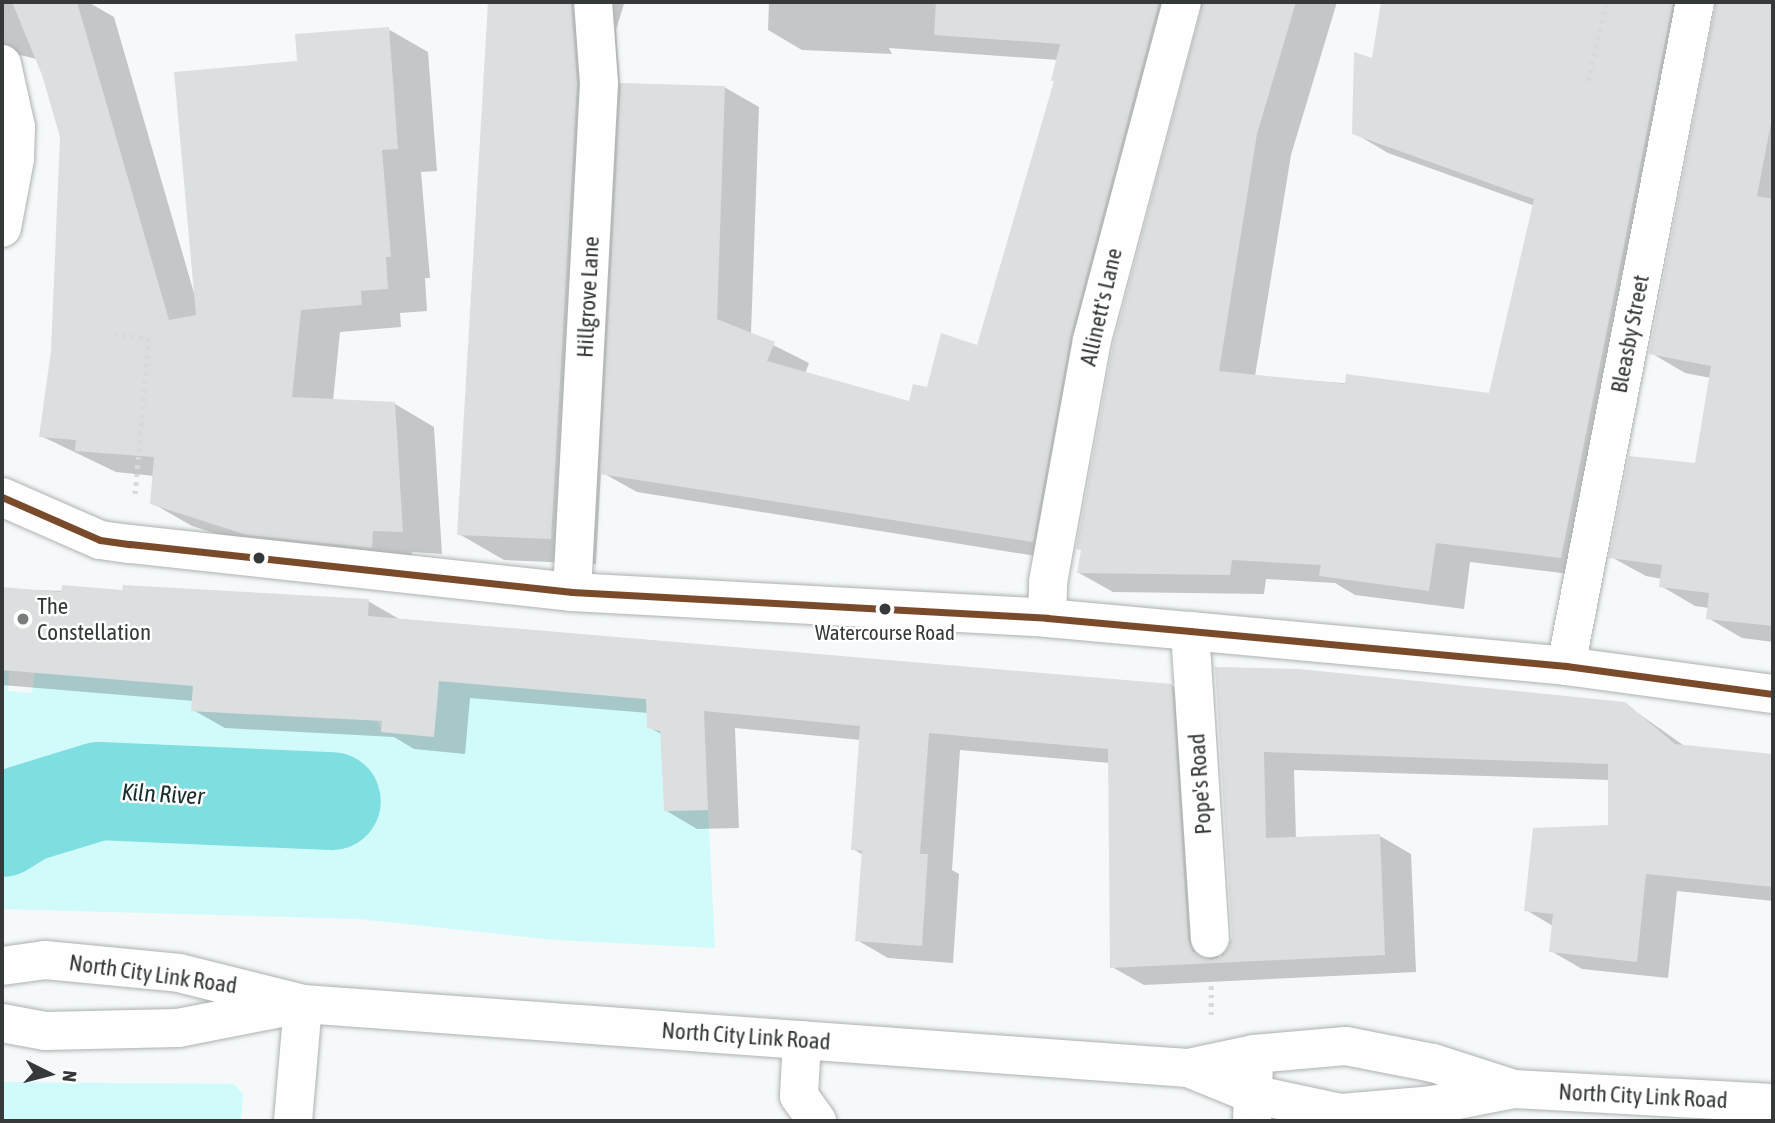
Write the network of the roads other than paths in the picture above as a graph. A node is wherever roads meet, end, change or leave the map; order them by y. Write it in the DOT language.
graph roads {
  1 [pos="593,2"];
  2 [pos="1182,2"];
  3 [pos="1695,2"];
  4 [pos="2,64"];
  5 [pos="2,228"];
  6 [pos="2,497"];
  7 [pos="572,592"];
  8 [pos="1047,618"];
  9 [pos="1190,631"];
  10 [pos="1566,666"];
  11 [pos="1773,694"];
  12 [pos="1210,938"];
  13 [pos="2,966"];
  14 [pos="303,1004"];
  15 [pos="2,1023"];
  16 [pos="802,1040"];
  17 [pos="1254,1054"];
  18 [pos="1188,1068"];
  19 [pos="1514,1089"];
  20 [pos="1773,1103"];
  21 [pos="1252,1108"];
  22 [pos="293,1121"];
  23 [pos="817,1121"];
  1 -- 7 [label="main road, Hillgrove Lane"];
  2 -- 8 [label="main road, Allinett's Lane"];
  3 -- 10 [label="main road, Bleasby Street"];
  4 -- 5 [label="main road"];
  6 -- 7 [label="main road"];
  7 -- 8 [label="main road"];
  8 -- 9 [label="main road"];
  9 -- 10 [label="main road"];
  9 -- 12 [label="main road, Pope's Road"];
  10 -- 11 [label="main road"];
  13 -- 14 [label="main road, North City Link Road"];
  14 -- 15 [label="main road, North City Link Road"];
  14 -- 16 [label="main road, North City Link Road"];
  14 -- 22 [label="main road"];
  16 -- 18 [label="main road, North City Link Road"];
  16 -- 23 [label="main road"];
  17 -- 18 [label="main road, North City Link Road"];
  17 -- 19 [label="main road, North City Link Road"];
  17 -- 21 [label="main road"];
  18 -- 21 [label="main road, North City Link Road"];
  19 -- 20 [label="main road, North City Link Road"];
  19 -- 21 [label="main road, North City Link Road"];
}
